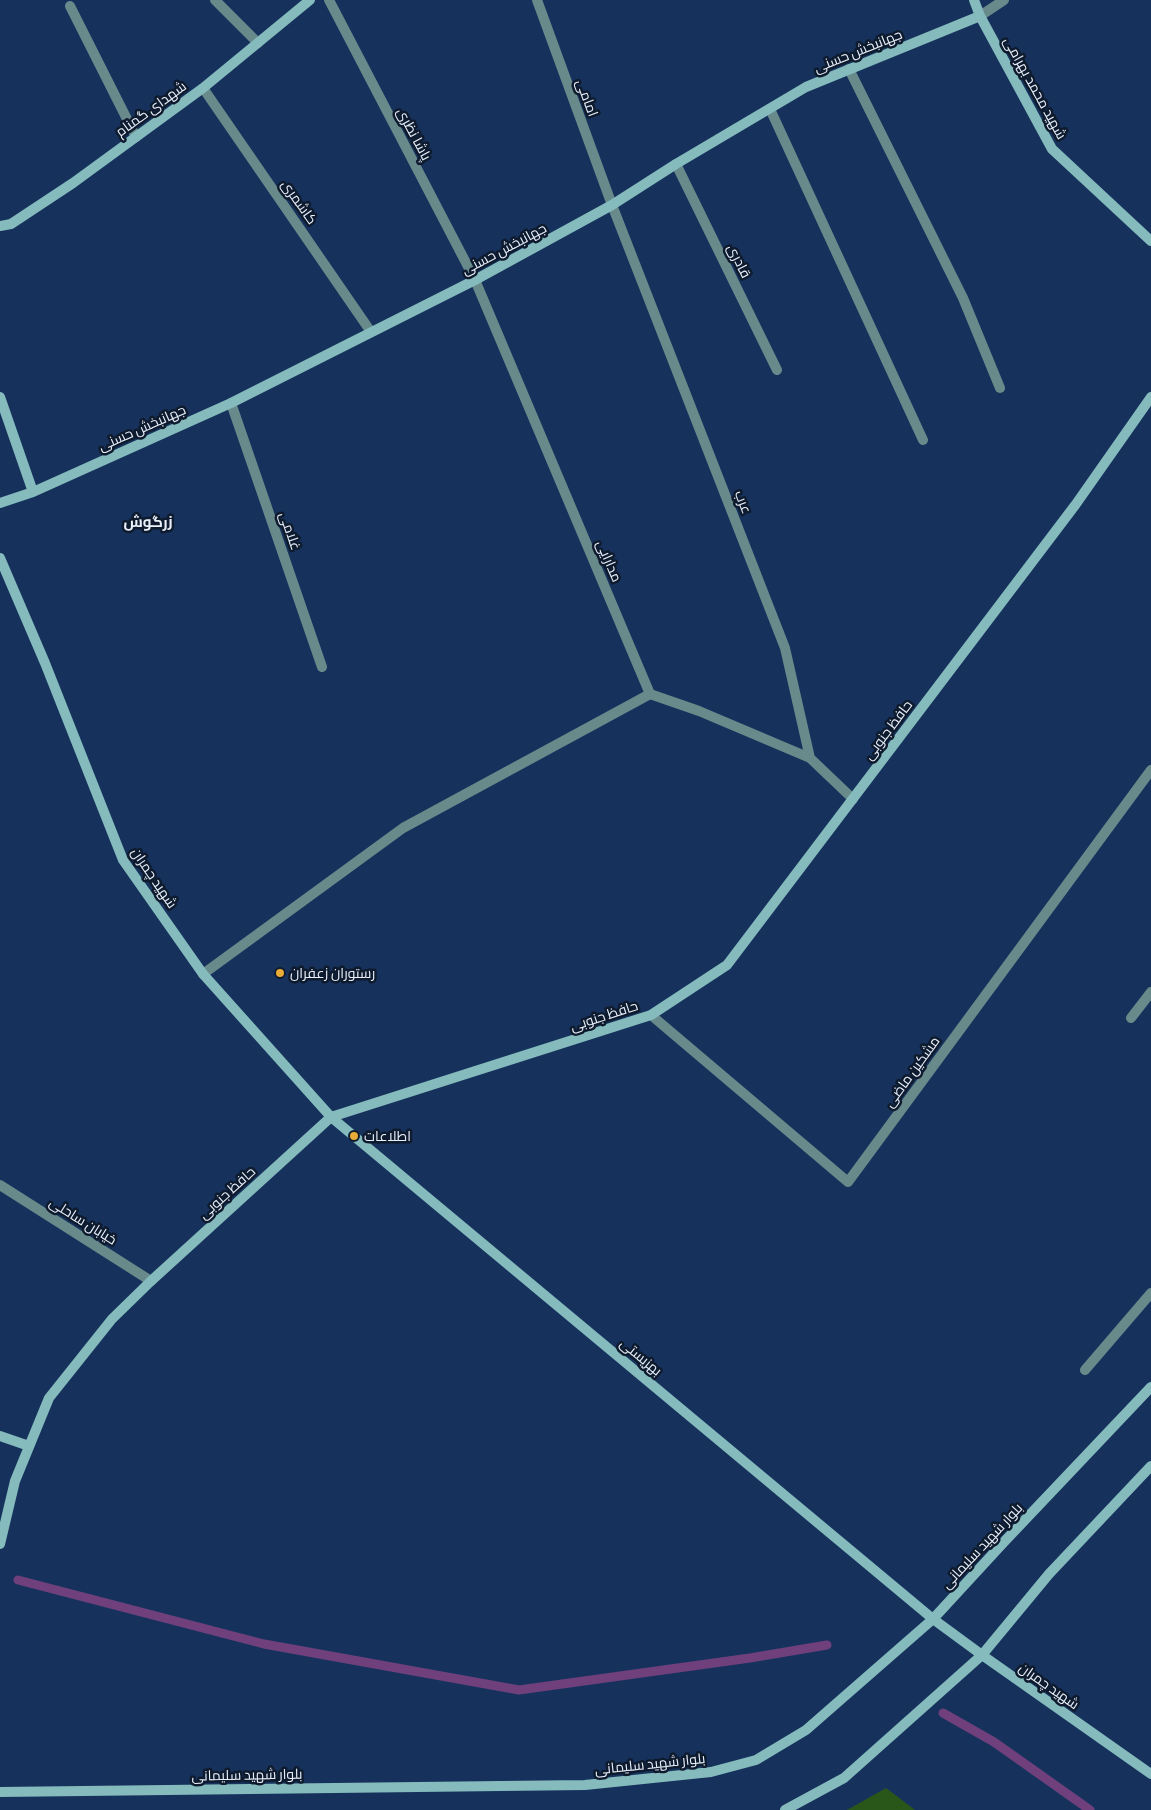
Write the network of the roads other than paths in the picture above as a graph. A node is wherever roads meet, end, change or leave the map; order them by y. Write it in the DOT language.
graph roads {
  1 [pos="215,0"];
  2 [pos="310,0"];
  3 [pos="329,0"];
  4 [pos="537,0"];
  5 [pos="974,0"];
  6 [pos="1004,0"];
  7 [pos="70,6"];
  8 [pos="980,16"];
  9 [pos="258,43"];
  10 [pos="849,69"];
  11 [pos="203,88"];
  12 [pos="770,109"];
  13 [pos="136,137"];
  14 [pos="676,164"];
  15 [pos="612,205"];
  16 [pos="0,226"];
  17 [pos="1151,241"];
  18 [pos="475,280"];
  19 [pos="371,332"];
  20 [pos="777,370"];
  21 [pos="1000,388"];
  22 [pos="0,397"];
  23 [pos="1151,397"];
  24 [pos="231,403"];
  25 [pos="923,440"];
  26 [pos="33,492"];
  27 [pos="0,503"];
  28 [pos="0,558"];
  29 [pos="322,667"];
  30 [pos="650,694"];
  31 [pos="810,758"];
  32 [pos="1151,770"];
  33 [pos="853,799"];
  34 [pos="203,974"];
  35 [pos="1151,992"];
  36 [pos="651,1015"];
  37 [pos="1131,1018"];
  38 [pos="331,1117"];
  39 [pos="0,1185"];
  40 [pos="151,1281"];
  41 [pos="1151,1293"];
  42 [pos="1085,1370"];
  43 [pos="1151,1387"];
  44 [pos="0,1436"];
  45 [pos="29,1446"];
  46 [pos="1151,1466"];
  47 [pos="0,1544"];
  48 [pos="934,1619"];
  49 [pos="982,1655"];
  50 [pos="1151,1774"];
  51 [pos="0,1792"];
  52 [pos="785,1810"];
  1 -- 9 [label="street"];
  2 -- 9 [label="street, شهدای گمنام"];
  3 -- 18 [label="street, پاشا نظری"];
  4 -- 15 [label="street, امامی"];
  5 -- 8 [label="street, شهید محمد بهرامی"];
  6 -- 8 [label="street"];
  7 -- 13 [label="street"];
  8 -- 10 [label="street, جهانبخش حسنی"];
  8 -- 17 [label="street, شهید محمد بهرامی"];
  9 -- 11 [label="street, شهدای گمنام"];
  10 -- 12 [label="street, جهانبخش حسنی"];
  10 -- 21 [label="street"];
  11 -- 13 [label="street, شهدای گمنام"];
  11 -- 19 [label="street, کاشمری"];
  12 -- 14 [label="street, جهانبخش حسنی"];
  12 -- 25 [label="street"];
  13 -- 16 [label="street, شهدای گمنام"];
  14 -- 15 [label="street, جهانبخش حسنی"];
  14 -- 20 [label="street, قادری"];
  15 -- 18 [label="street, جهانبخش حسنی"];
  15 -- 31 [label="street, عرب"];
  18 -- 19 [label="street, جهانبخش حسنی"];
  18 -- 30 [label="street, مدارایی"];
  19 -- 24 [label="street, جهانبخش حسنی"];
  22 -- 26 [label="street"];
  23 -- 33 [label="street, حافظ جنوبی"];
  24 -- 26 [label="street, جهانبخش حسنی"];
  24 -- 29 [label="street, غلامی"];
  26 -- 27 [label="street"];
  28 -- 34 [label="street, شهید چمران"];
  30 -- 31 [label="street"];
  30 -- 34 [label="street"];
  31 -- 33 [label="street"];
  32 -- 36 [label="street, مشکین ماضی"];
  33 -- 36 [label="street, حافظ جنوبی"];
  34 -- 38 [label="street, شهید چمران"];
  35 -- 37 [label="street"];
  36 -- 38 [label="street, حافظ جنوبی"];
  38 -- 40 [label="street, حافظ جنوبی"];
  38 -- 48 [label="street, بهزیستی"];
  39 -- 40 [label="street, خیابان ساحلی"];
  40 -- 45 [label="street, حافظ جنوبی"];
  41 -- 42 [label="street"];
  43 -- 48 [label="street, بلوار شهید سلیمانی"];
  44 -- 45 [label="street"];
  45 -- 47 [label="street, حافظ جنوبی"];
  46 -- 49 [label="street"];
  48 -- 49 [label="street, شهید چمران"];
  48 -- 51 [label="street, بلوار شهید سلیمانی"];
  49 -- 50 [label="street, شهید چمران"];
  49 -- 52 [label="street"];
}
